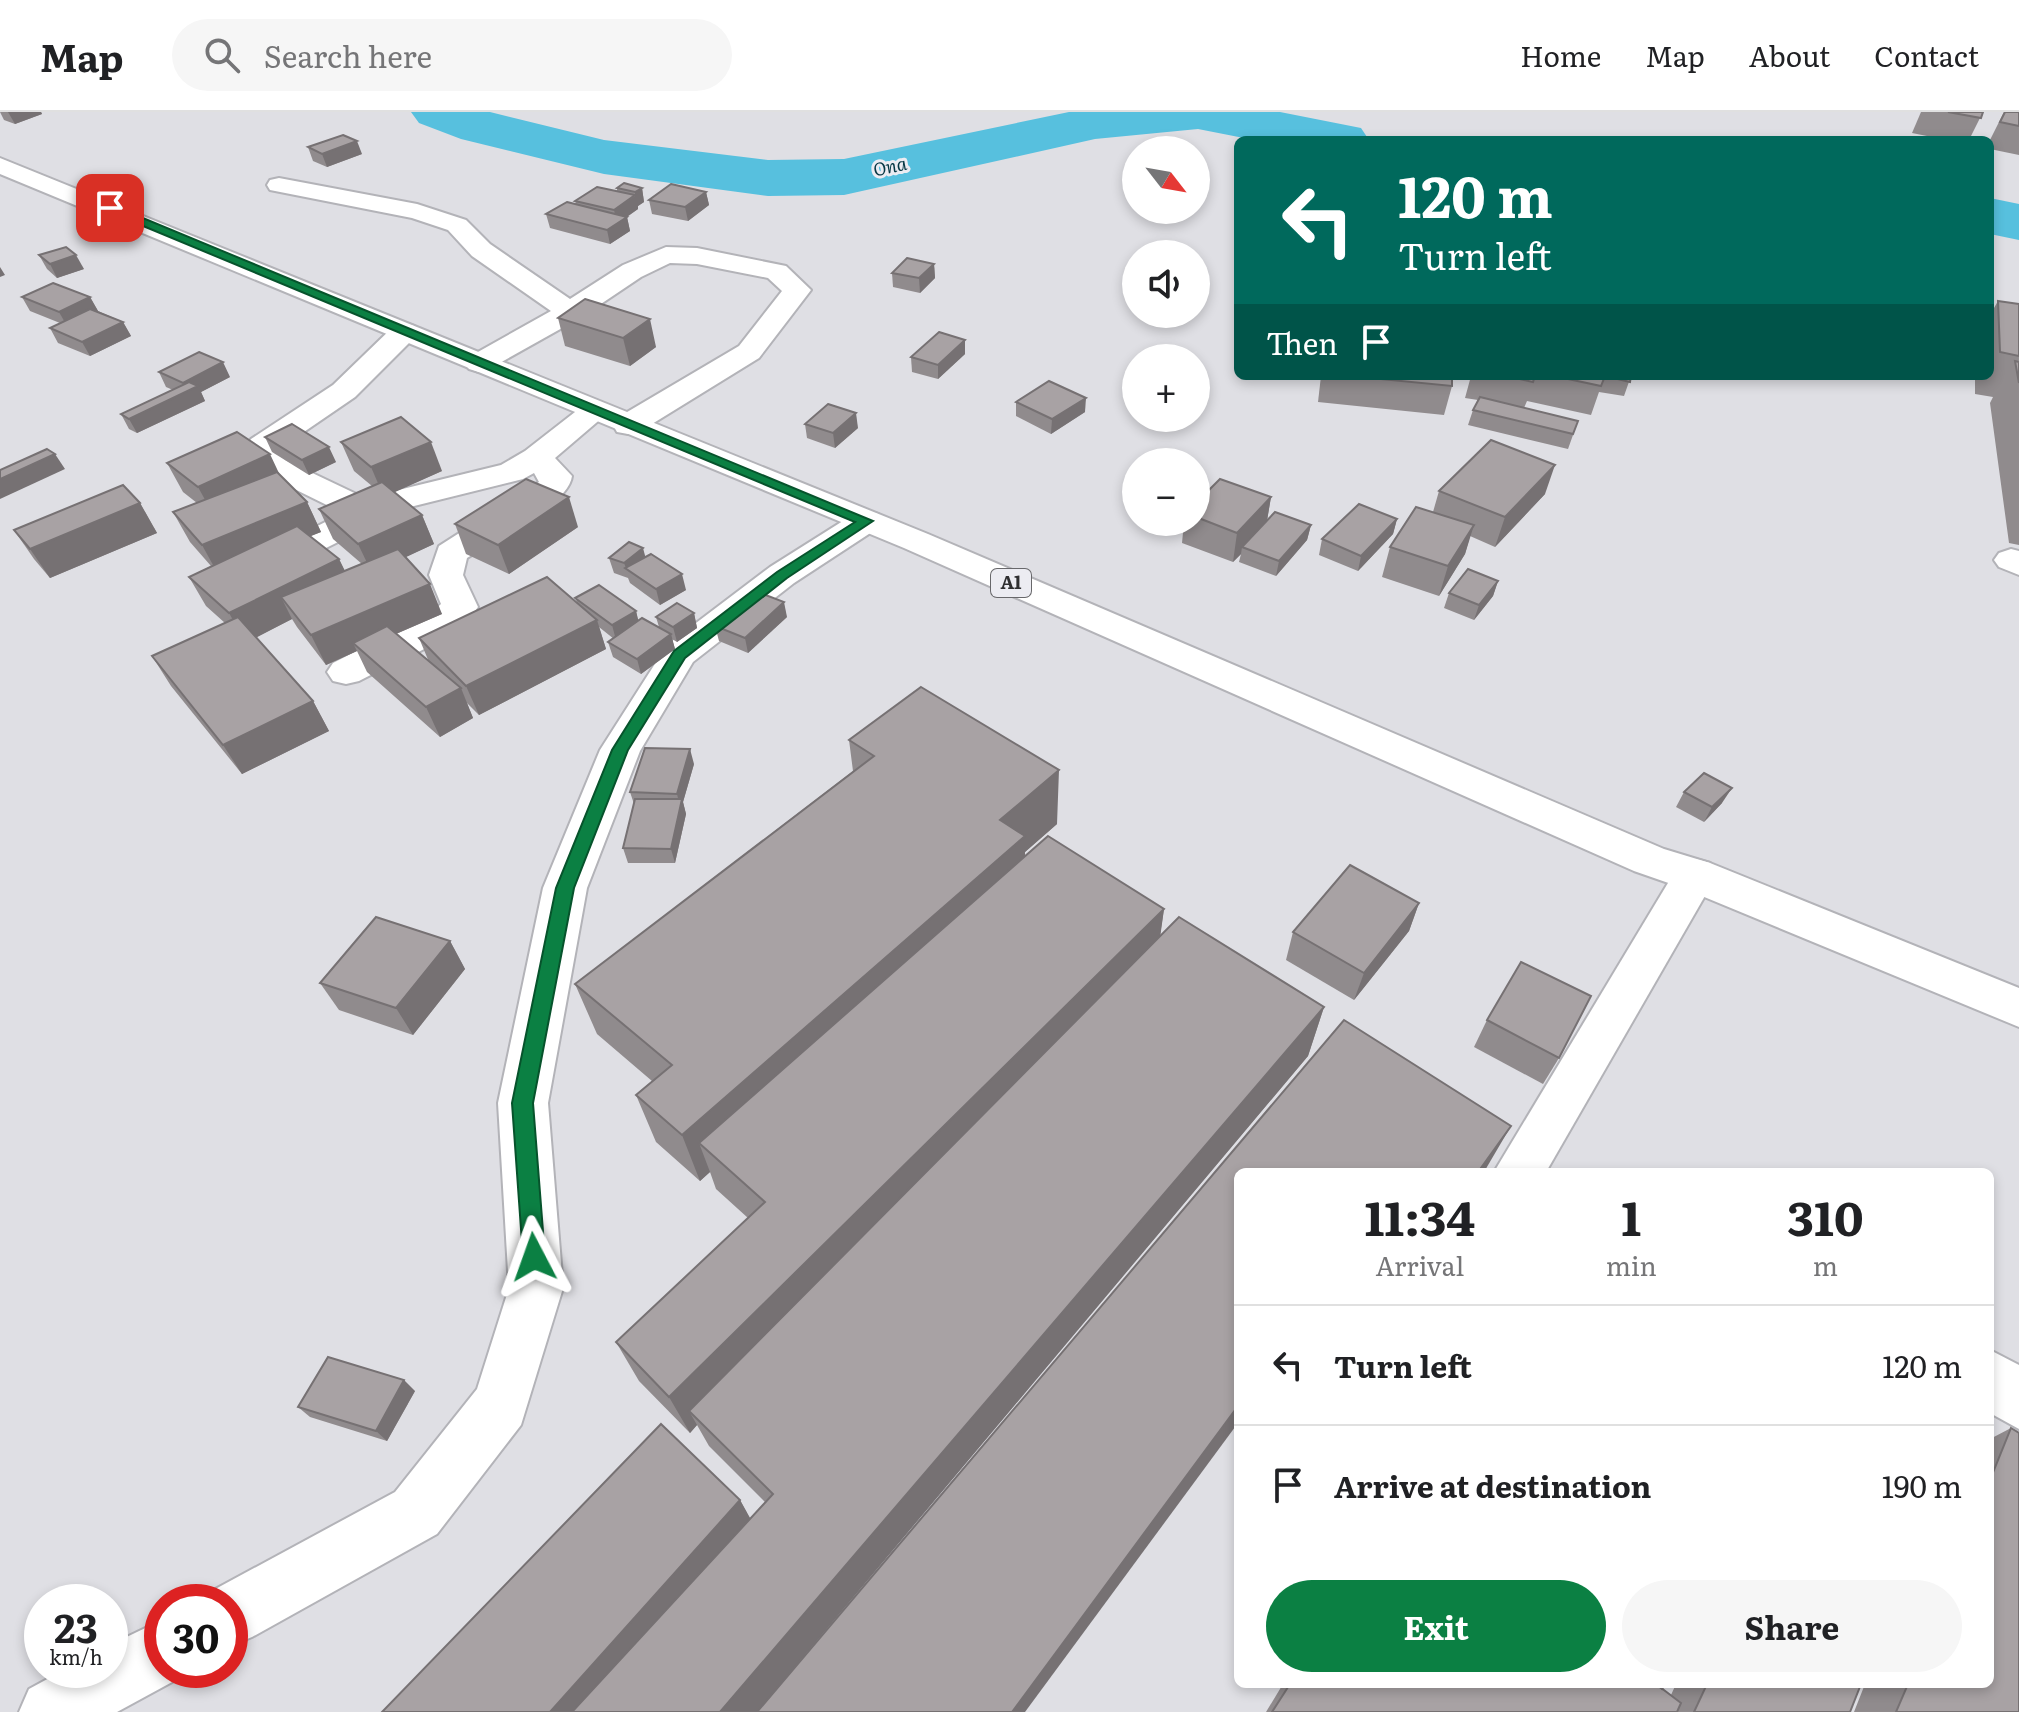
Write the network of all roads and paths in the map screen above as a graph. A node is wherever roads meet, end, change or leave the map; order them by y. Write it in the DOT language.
graph roads {
  1 [pos="0,165"];
  2 [pos="279,185"];
  3 [pos="570,312"];
  4 [pos="404,332"];
  5 [pos="479,363"];
  6 [pos="595,411"];
  7 [pos="628,425"];
  8 [pos="536,458"];
  9 [pos="369,513"];
  10 [pos="866,521"];
  11 [pos="294,551"];
  12 [pos="346,672"];
  13 [pos="1695,875"];
  14 [pos="2019,1008"];
  15 [pos="1521,1168"];
  16 [pos="1994,1381"];
  17 [pos="2019,1400"];
  18 [pos="248,1605"];
  19 [pos="144,1662"];
  20 [pos="52,1712"];
  1 -- 4 [label="main road, A1"];
  2 -- 3 [label="main road"];
  3 -- 5 [label="main road"];
  3 -- 7 [label="main road"];
  4 -- 5 [label="main road, A1"];
  4 -- 9 [label="main road"];
  5 -- 6 [label="main road, A1"];
  6 -- 7 [label="main road, A1"];
  6 -- 8 [label="main road"];
  7 -- 10 [label="main road, A1"];
  8 -- 9 [label="main road"];
  8 -- 12 [label="main road"];
  9 -- 11 [label="main road"];
  10 -- 13 [label="main road, A1"];
  10 -- 18 [label="main road"];
  13 -- 14 [label="main road, A1"];
  13 -- 15 [label="main road"];
  16 -- 17 [label="main road"];
  19 -- 20 [label="main road"];
}
